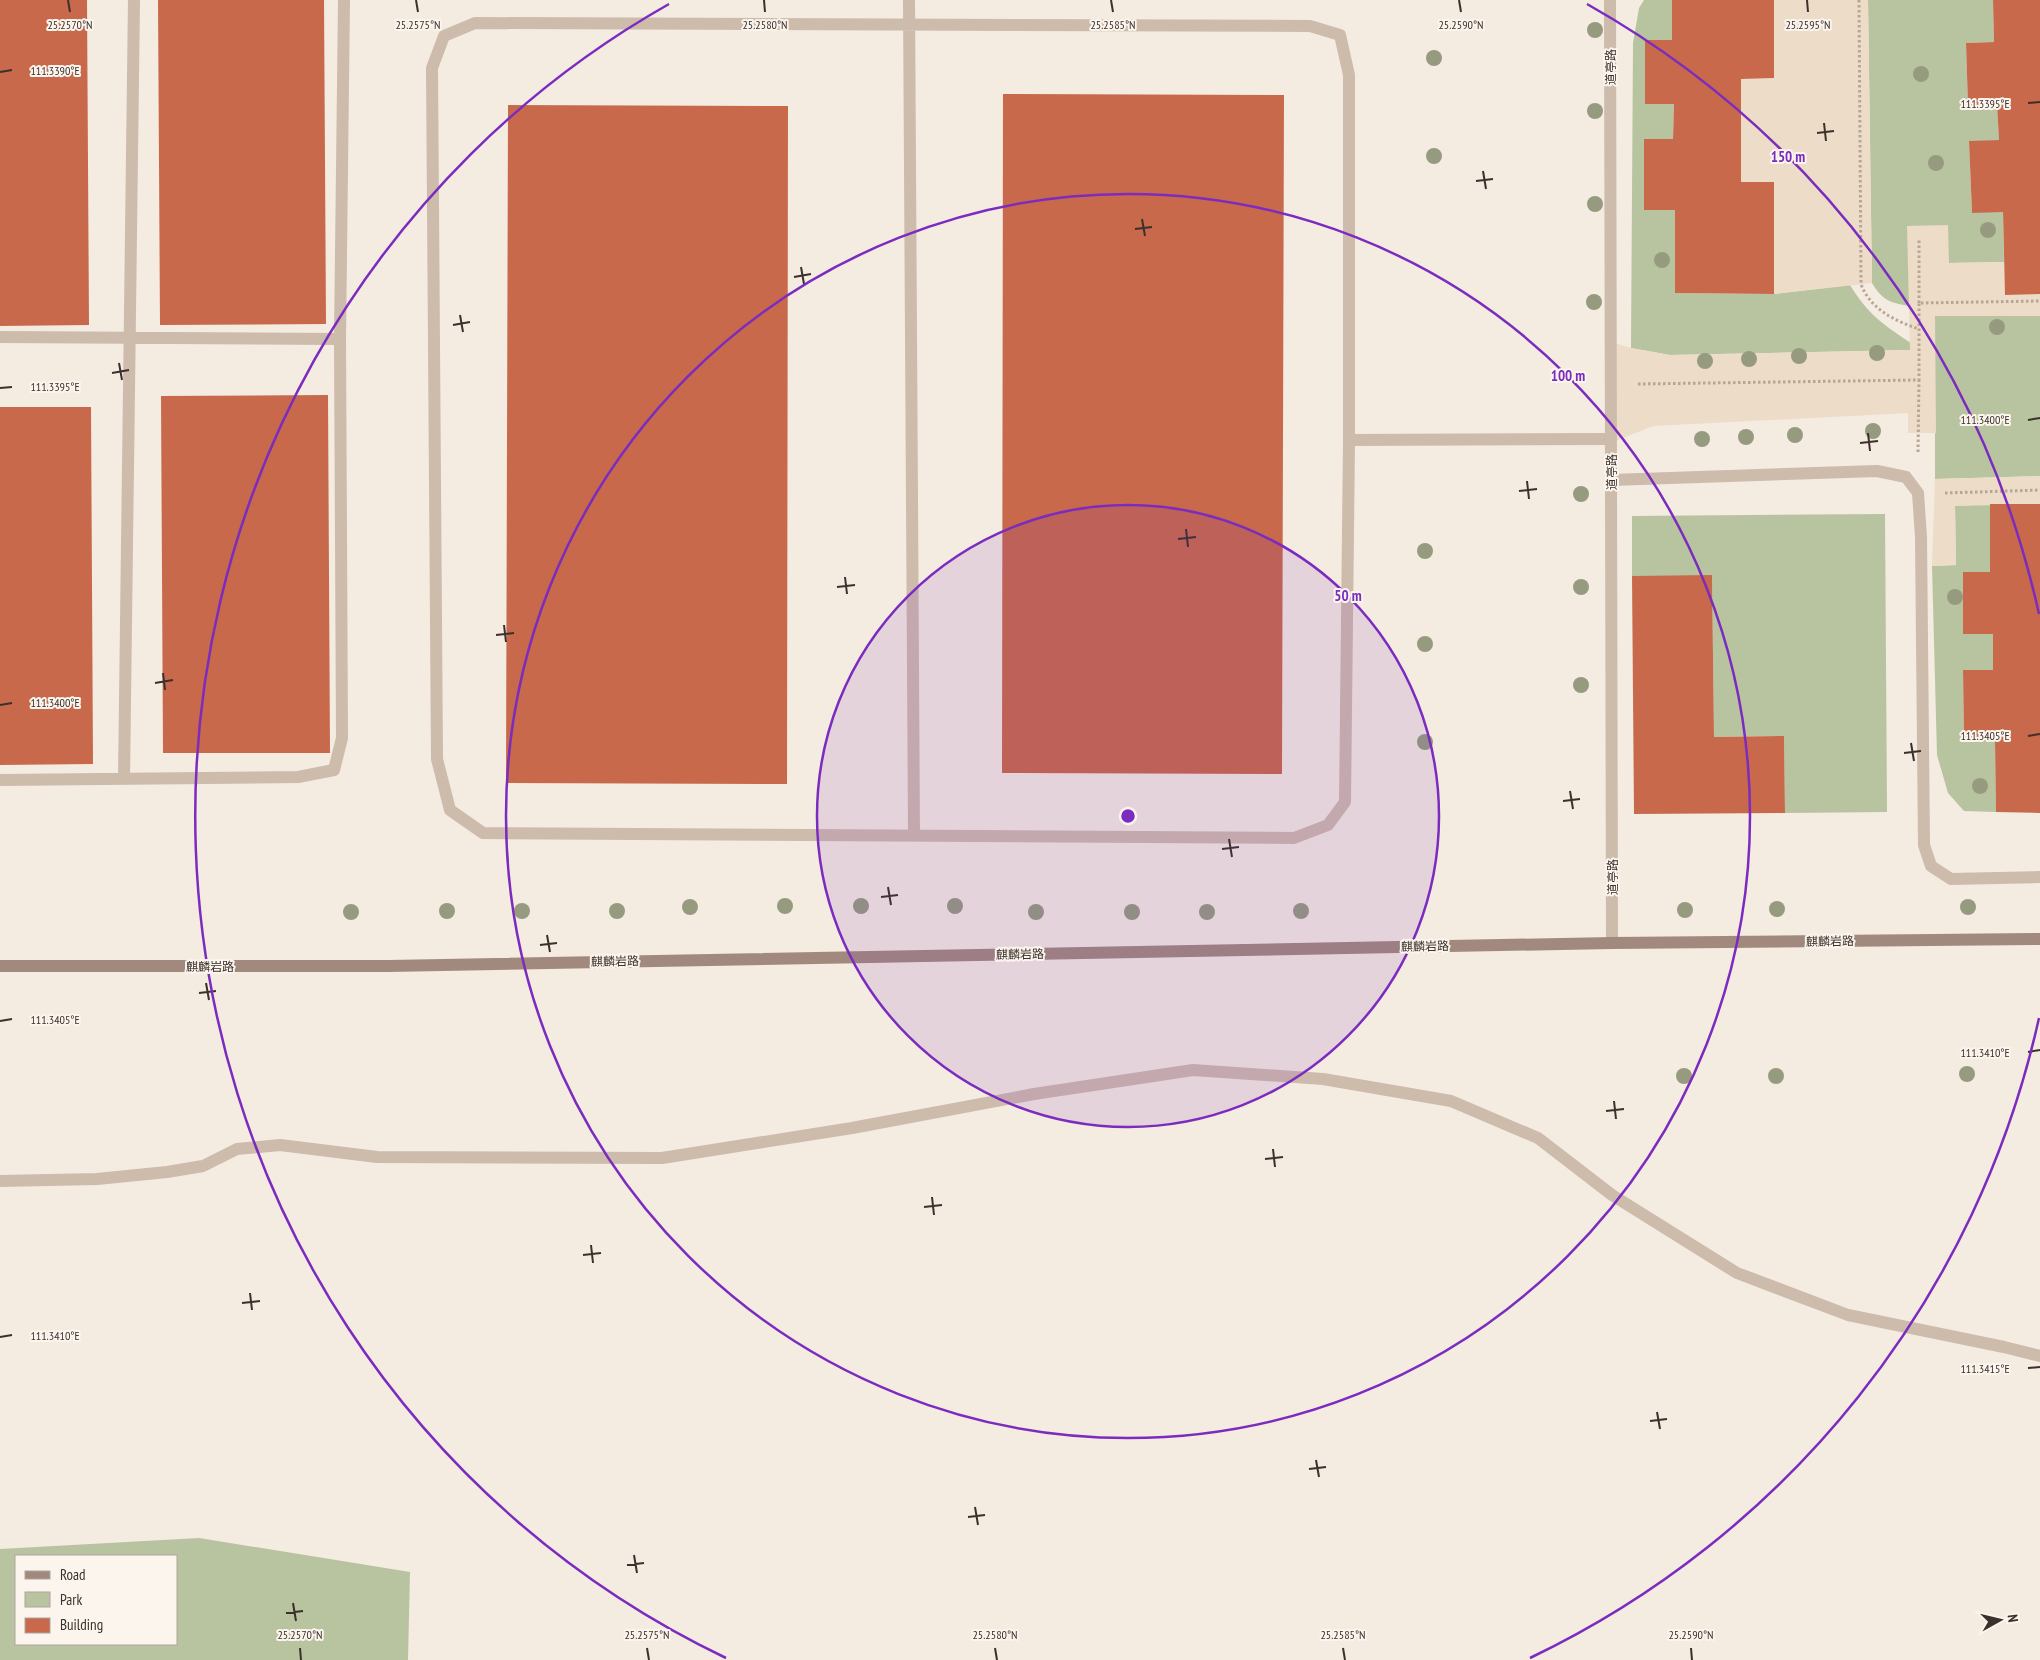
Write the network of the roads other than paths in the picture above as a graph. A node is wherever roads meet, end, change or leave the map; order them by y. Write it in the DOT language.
graph roads {
  1 [pos="134,0"];
  2 [pos="344,0"];
  3 [pos="909,0"];
  4 [pos="1610,0"];
  5 [pos="910,24"];
  6 [pos="0,337"];
  7 [pos="129,337"];
  8 [pos="340,339"];
  9 [pos="1610,438"];
  10 [pos="1349,440"];
  11 [pos="1611,480"];
  12 [pos="124,779"];
  13 [pos="0,780"];
  14 [pos="914,836"];
  15 [pos="2040,877"];
  16 [pos="2040,939"];
  17 [pos="1612,943"];
  18 [pos="0,966"];
  19 [pos="0,1181"];
  20 [pos="2040,1356"];
  1 -- 7 [label="street"];
  2 -- 8 [label="street"];
  3 -- 5 [label="street"];
  4 -- 9 [label="street, 道亭路"];
  5 -- 10 [label="street"];
  5 -- 14 [label="street"];
  5 -- 14 [label="street"];
  6 -- 7 [label="street"];
  7 -- 8 [label="street"];
  7 -- 12 [label="street"];
  8 -- 12 [label="street"];
  9 -- 10 [label="street"];
  9 -- 11 [label="street, 道亭路"];
  10 -- 14 [label="street"];
  11 -- 15 [label="street"];
  11 -- 17 [label="street, 道亭路"];
  12 -- 13 [label="street"];
  16 -- 17 [label="main road, 麒麟岩路"];
  17 -- 18 [label="main road, 麒麟岩路"];
  19 -- 20 [label="street"];
}
